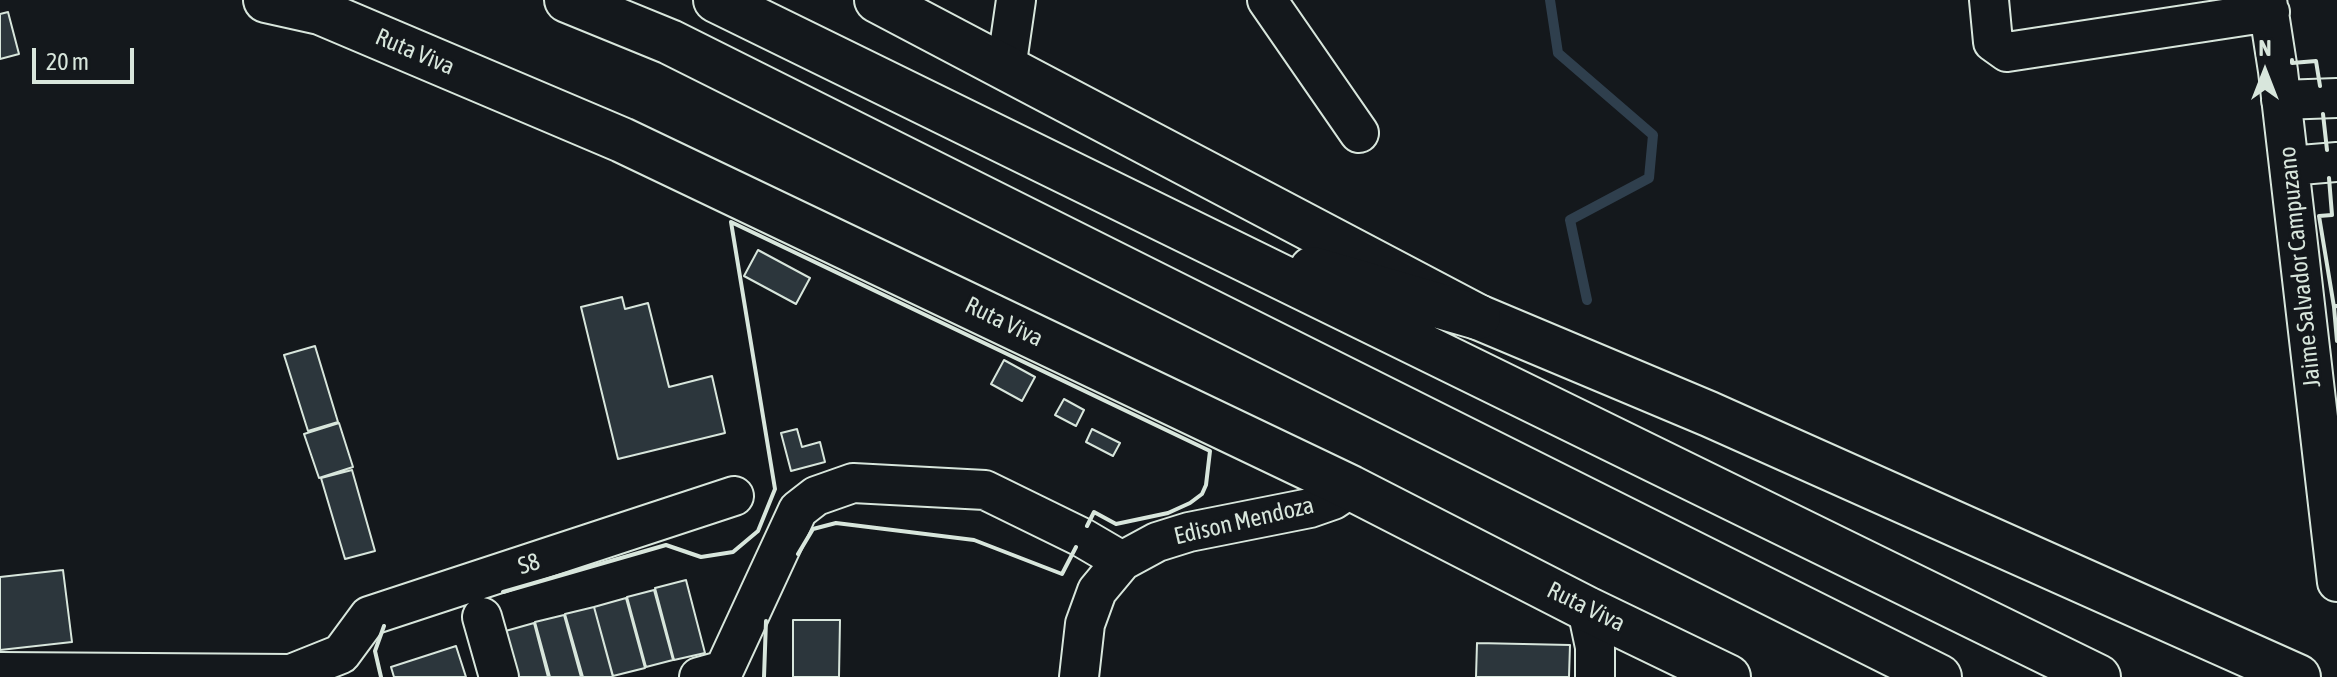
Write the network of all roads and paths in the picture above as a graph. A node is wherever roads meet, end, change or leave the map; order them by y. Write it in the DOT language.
graph roads {
  1 [pos="266,0"];
  2 [pos="567,0"];
  3 [pos="716,0"];
  4 [pos="877,0"];
  5 [pos="1016,0"];
  6 [pos="1267,0"];
  7 [pos="1989,0"];
  8 [pos="2268,6"];
  9 [pos="1006,69"];
  10 [pos="2337,98"];
  11 [pos="2281,100"];
  12 [pos="1359,133"];
  13 [pos="2337,162"];
  14 [pos="2289,166"];
  15 [pos="1202,238"];
  16 [pos="1478,317"];
  17 [pos="2330,470"];
  18 [pos="1351,488"];
  19 [pos="734,496"];
  20 [pos="1122,561"];
  21 [pos="2337,582"];
  22 [pos="1587,609"];
  23 [pos="482,617"];
  24 [pos="351,665"];
  25 [pos="0,672"];
  26 [pos="499,677"];
  27 [pos="699,677"];
  28 [pos="1079,677"];
  29 [pos="1595,677"];
  30 [pos="1728,677"];
  31 [pos="1939,677"];
  32 [pos="2098,677"];
  33 [pos="2298,677"];
  1 -- 18 [label="main road, Ruta Viva"];
  2 -- 31 [label="main road"];
  3 -- 15 [label="main road"];
  4 -- 9 [label="main road"];
  5 -- 9 [label="street"];
  6 -- 12 [label="street"];
  7 -- 8 [label="street"];
  8 -- 11 [label="street, Jaime Salvador Campuzano"];
  9 -- 16 [label="main road"];
  10 -- 11 [label="street"];
  11 -- 14 [label="street, Jaime Salvador Campuzano"];
  13 -- 14 [label="street"];
  14 -- 17 [label="street, Jaime Salvador Campuzano"];
  15 -- 16 [label="main road"];
  15 -- 32 [label="main road"];
  16 -- 33 [label="main road"];
  17 -- 21 [label="street, Jaime Salvador Campuzano"];
  18 -- 20 [label="street, Edison Mendoza"];
  18 -- 22 [label="main road, Ruta Viva"];
  19 -- 24 [label="street, S8"];
  20 -- 27 [label="street"];
  20 -- 28 [label="street, Edison Mendoza"];
  22 -- 29 [label="street"];
  22 -- 30 [label="main road, Ruta Viva"];
  23 -- 26 [label="street"];
  24 -- 25 [label="street, S8"];
}
